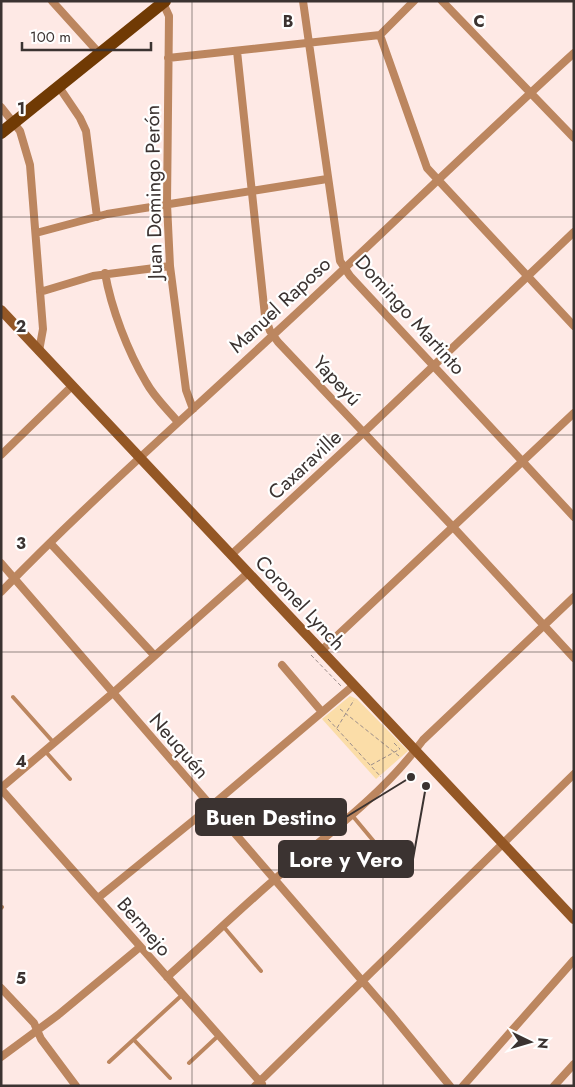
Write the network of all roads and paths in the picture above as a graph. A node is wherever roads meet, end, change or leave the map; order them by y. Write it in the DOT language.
graph roads {
  1 [pos="52,1"];
  2 [pos="303,1"];
  3 [pos="414,1"];
  4 [pos="442,1"];
  5 [pos="164,2"];
  6 [pos="380,35"];
  7 [pos="308,43"];
  8 [pos="237,51"];
  9 [pos="99,53"];
  10 [pos="574,53"];
  11 [pos="168,58"];
  12 [pos="59,87"];
  13 [pos="531,92"];
  14 [pos="1,107"];
  15 [pos="14,123"];
  16 [pos="1,133"];
  17 [pos="574,138"];
  18 [pos="327,179"];
  19 [pos="436,180"];
  20 [pos="251,192"];
  21 [pos="167,204"];
  22 [pos="98,217"];
  23 [pos="574,232"];
  24 [pos="36,233"];
  25 [pos="170,266"];
  26 [pos="344,268"];
  27 [pos="105,273"];
  28 [pos="527,277"];
  29 [pos="40,292"];
  30 [pos="3,314"];
  31 [pos="574,326"];
  32 [pos="273,336"];
  33 [pos="39,351"];
  34 [pos="432,366"];
  35 [pos="72,386"];
  36 [pos="193,409"];
  37 [pos="574,413"];
  38 [pos="178,422"];
  39 [pos="363,433"];
  40 [pos="1,455"];
  41 [pos="140,457"];
  42 [pos="523,462"];
  43 [pos="574,517"];
  44 [pos="454,528"];
  45 [pos="51,544"];
  46 [pos="231,555"];
  47 [pos="1,563"];
  48 [pos="248,573"];
  49 [pos="14,579"];
  50 [pos="1,592"];
  51 [pos="574,597"];
  52 [pos="543,626"];
  53 [pos="321,651"];
  54 [pos="310,653"];
  55 [pos="154,655"];
  56 [pos="574,658"];
  57 [pos="282,665"];
  58 [pos="354,685"];
  59 [pos="114,692"];
  60 [pos="346,694"];
  61 [pos="13,698"];
  62 [pos="337,707"];
  63 [pos="324,714"];
  64 [pos="346,714"];
  65 [pos="336,729"];
  66 [pos="394,742"];
  67 [pos="54,743"];
  68 [pos="404,745"];
  69 [pos="45,751"];
  70 [pos="393,752"];
  71 [pos="411,757"];
  72 [pos="370,765"];
  73 [pos="574,774"];
  74 [pos="70,779"];
  75 [pos="387,783"];
  76 [pos="1,788"];
  77 [pos="210,807"];
  78 [pos="352,814"];
  79 [pos="502,844"];
  80 [pos="391,862"];
  81 [pos="274,880"];
  82 [pos="98,898"];
  83 [pos="574,919"];
  84 [pos="223,926"];
  85 [pos="140,946"];
  86 [pos="574,960"];
  87 [pos="261,972"];
  88 [pos="167,978"];
  89 [pos="363,981"];
  90 [pos="1,988"];
  91 [pos="182,995"];
  92 [pos="38,1029"];
  93 [pos="218,1036"];
  94 [pos="135,1041"];
  95 [pos="1,1057"];
  96 [pos="109,1062"];
  97 [pos="189,1063"];
  98 [pos="574,1064"];
  99 [pos="170,1078"];
  100 [pos="259,1085"];
  101 [pos="76,1086"];
  102 [pos="450,1086"];
  103 [pos="463,1086"];
  104 [pos="554,1086"];
  1 -- 9 [label="street"];
  2 -- 7 [label="street, Domingo Martinto"];
  3 -- 6 [label="street"];
  4 -- 13 [label="street"];
  5 -- 9 [label="main road"];
  5 -- 11 [label="street, Juan Domingo Perón"];
  6 -- 7 [label="street"];
  6 -- 19 [label="street"];
  7 -- 8 [label="street"];
  7 -- 18 [label="street, Domingo Martinto"];
  8 -- 11 [label="street"];
  8 -- 20 [label="street, Yapeyú"];
  9 -- 12 [label="main road"];
  10 -- 13 [label="street, Manuel Raposo"];
  11 -- 21 [label="street, Juan Domingo Perón"];
  12 -- 15 [label="main road"];
  12 -- 22 [label="street"];
  13 -- 17 [label="street"];
  13 -- 19 [label="street, Manuel Raposo"];
  14 -- 15 [label="street"];
  15 -- 16 [label="main road"];
  15 -- 24 [label="street"];
  18 -- 20 [label="street"];
  18 -- 26 [label="street, Domingo Martinto"];
  19 -- 26 [label="street, Manuel Raposo"];
  19 -- 28 [label="street"];
  20 -- 21 [label="street"];
  20 -- 32 [label="street, Yapeyú"];
  21 -- 22 [label="street"];
  21 -- 25 [label="street, Juan Domingo Perón"];
  22 -- 24 [label="street"];
  23 -- 28 [label="street, Caxaraville"];
  24 -- 29 [label="street"];
  25 -- 27 [label="street"];
  25 -- 36 [label="street, Juan Domingo Perón"];
  26 -- 32 [label="street, Manuel Raposo"];
  26 -- 34 [label="street, Domingo Martinto"];
  27 -- 29 [label="street"];
  27 -- 38 [label="street"];
  28 -- 31 [label="street"];
  28 -- 34 [label="street, Caxaraville"];
  29 -- 33 [label="street"];
  30 -- 33 [label="main road, Coronel Lynch"];
  32 -- 36 [label="street, Manuel Raposo"];
  32 -- 39 [label="street, Yapeyú"];
  33 -- 35 [label="main road, Coronel Lynch"];
  34 -- 39 [label="street, Caxaraville"];
  34 -- 42 [label="street, Domingo Martinto"];
  35 -- 40 [label="street"];
  35 -- 41 [label="main road, Coronel Lynch"];
  36 -- 38 [label="street, Manuel Raposo"];
  37 -- 42 [label="street"];
  38 -- 41 [label="street, Manuel Raposo"];
  39 -- 44 [label="street, Yapeyú"];
  39 -- 46 [label="street, Caxaraville"];
  41 -- 45 [label="street, Manuel Raposo"];
  41 -- 46 [label="main road, Coronel Lynch"];
  42 -- 43 [label="street, Domingo Martinto"];
  42 -- 44 [label="street"];
  44 -- 52 [label="street, Yapeyú"];
  44 -- 53 [label="street"];
  45 -- 49 [label="street, Manuel Raposo"];
  45 -- 55 [label="street"];
  46 -- 48 [label="main road, Coronel Lynch"];
  47 -- 49 [label="street, Neuquén"];
  48 -- 53 [label="main road, Coronel Lynch"];
  48 -- 55 [label="street"];
  49 -- 50 [label="street, Manuel Raposo"];
  49 -- 59 [label="street, Neuquén"];
  51 -- 52 [label="street"];
  52 -- 56 [label="street, Yapeyú"];
  52 -- 71 [label="street"];
  53 -- 58 [label="main road, Coronel Lynch"];
  54 -- 60 [label="path"];
  55 -- 59 [label="street"];
  57 -- 63 [label="street"];
  58 -- 60 [label="street"];
  58 -- 68 [label="main road, Coronel Lynch"];
  59 -- 67 [label="street"];
  59 -- 77 [label="street, Neuquén"];
  60 -- 63 [label="street"];
  60 -- 64 [label="path"];
  61 -- 67 [label="lane"];
  62 -- 64 [label="path"];
  63 -- 65 [label="path"];
  63 -- 77 [label="street"];
  64 -- 65 [label="path"];
  64 -- 70 [label="path"];
  65 -- 72 [label="path"];
  66 -- 68 [label="path"];
  67 -- 69 [label="street"];
  68 -- 70 [label="path"];
  68 -- 71 [label="main road, Coronel Lynch"];
  68 -- 71 [label="path"];
  69 -- 74 [label="lane"];
  69 -- 76 [label="street"];
  70 -- 71 [label="path"];
  70 -- 72 [label="path"];
  71 -- 75 [label="street"];
  71 -- 79 [label="main road, Coronel Lynch"];
  72 -- 75 [label="path"];
  73 -- 79 [label="street"];
  75 -- 78 [label="street"];
  76 -- 82 [label="street, Bermejo"];
  77 -- 81 [label="street, Neuquén"];
  77 -- 82 [label="street"];
  78 -- 80 [label="lane"];
  78 -- 81 [label="street"];
  79 -- 83 [label="main road, Coronel Lynch"];
  79 -- 89 [label="street"];
  81 -- 84 [label="street"];
  81 -- 89 [label="street, Neuquén"];
  82 -- 85 [label="street, Bermejo"];
  84 -- 87 [label="lane"];
  84 -- 88 [label="street"];
  85 -- 88 [label="street, Bermejo"];
  85 -- 92 [label="street"];
  86 -- 103 [label="street"];
  88 -- 91 [label="street, Bermejo"];
  89 -- 100 [label="street"];
  89 -- 102 [label="street, Neuquén"];
  90 -- 92 [label="street"];
  91 -- 93 [label="street, Bermejo"];
  91 -- 94 [label="lane"];
  92 -- 95 [label="street"];
  92 -- 101 [label="street"];
  93 -- 97 [label="lane"];
  93 -- 100 [label="street, Bermejo"];
  94 -- 96 [label="lane"];
  94 -- 99 [label="lane"];
  98 -- 104 [label="street"];
}
